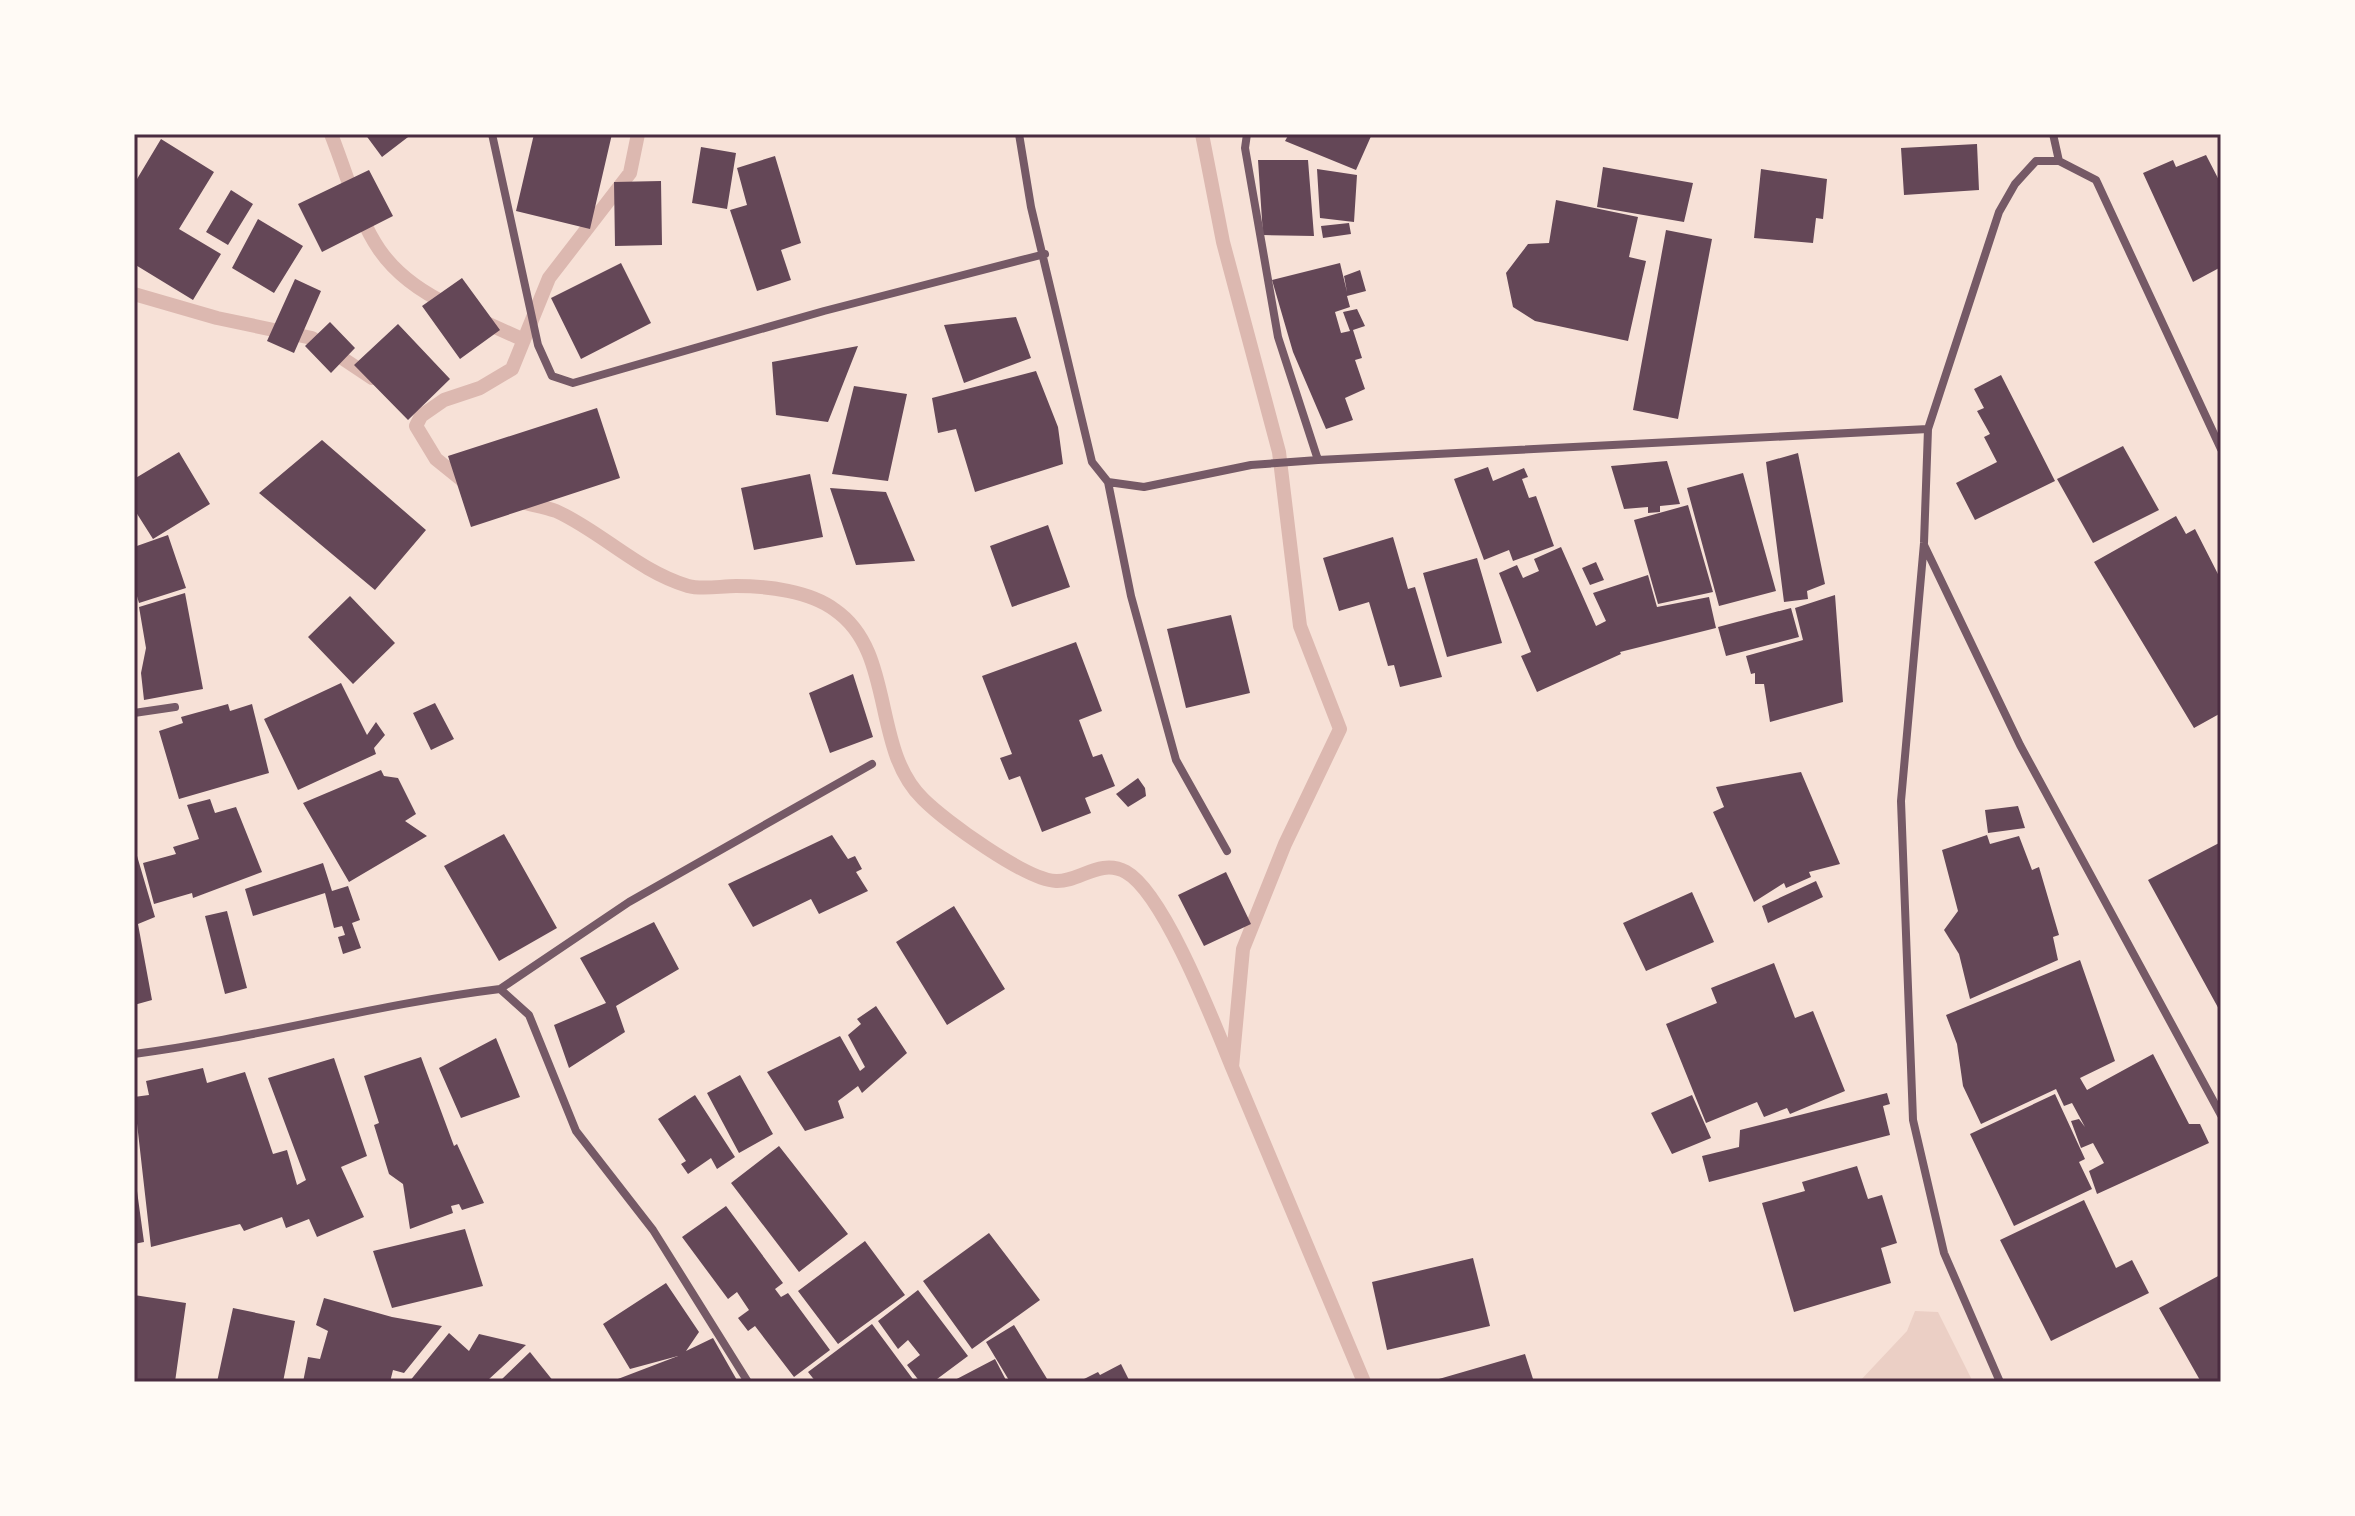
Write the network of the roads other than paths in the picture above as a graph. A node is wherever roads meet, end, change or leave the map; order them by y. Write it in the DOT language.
graph roads {
  1 [pos="492,134"];
  2 [pos="1019,134"];
  3 [pos="1247,134"];
  4 [pos="2053,134"];
  5 [pos="2059,161"];
  6 [pos="1045,254"];
  7 [pos="1928,429"];
  8 [pos="2221,449"];
  9 [pos="1318,460"];
  10 [pos="1108,482"];
  11 [pos="1924,543"];
  12 [pos="175,707"];
  13 [pos="134,713"];
  14 [pos="872,764"];
  15 [pos="1227,851"];
  16 [pos="500,989"];
  17 [pos="134,1054"];
  18 [pos="2221,1115"];
  19 [pos="748,1382"];
  20 [pos="2000,1382"];
  1 -- 6 [label="street"];
  2 -- 6 [label="street"];
  3 -- 9 [label="street"];
  4 -- 5 [label="street"];
  5 -- 7 [label="street"];
  5 -- 8 [label="street"];
  6 -- 10 [label="street"];
  7 -- 9 [label="street"];
  7 -- 11 [label="street"];
  9 -- 10 [label="street"];
  10 -- 15 [label="street"];
  11 -- 18 [label="street"];
  11 -- 20 [label="street"];
  12 -- 13 [label="street"];
  14 -- 16 [label="street"];
  16 -- 17 [label="street"];
  16 -- 19 [label="street"];
}
